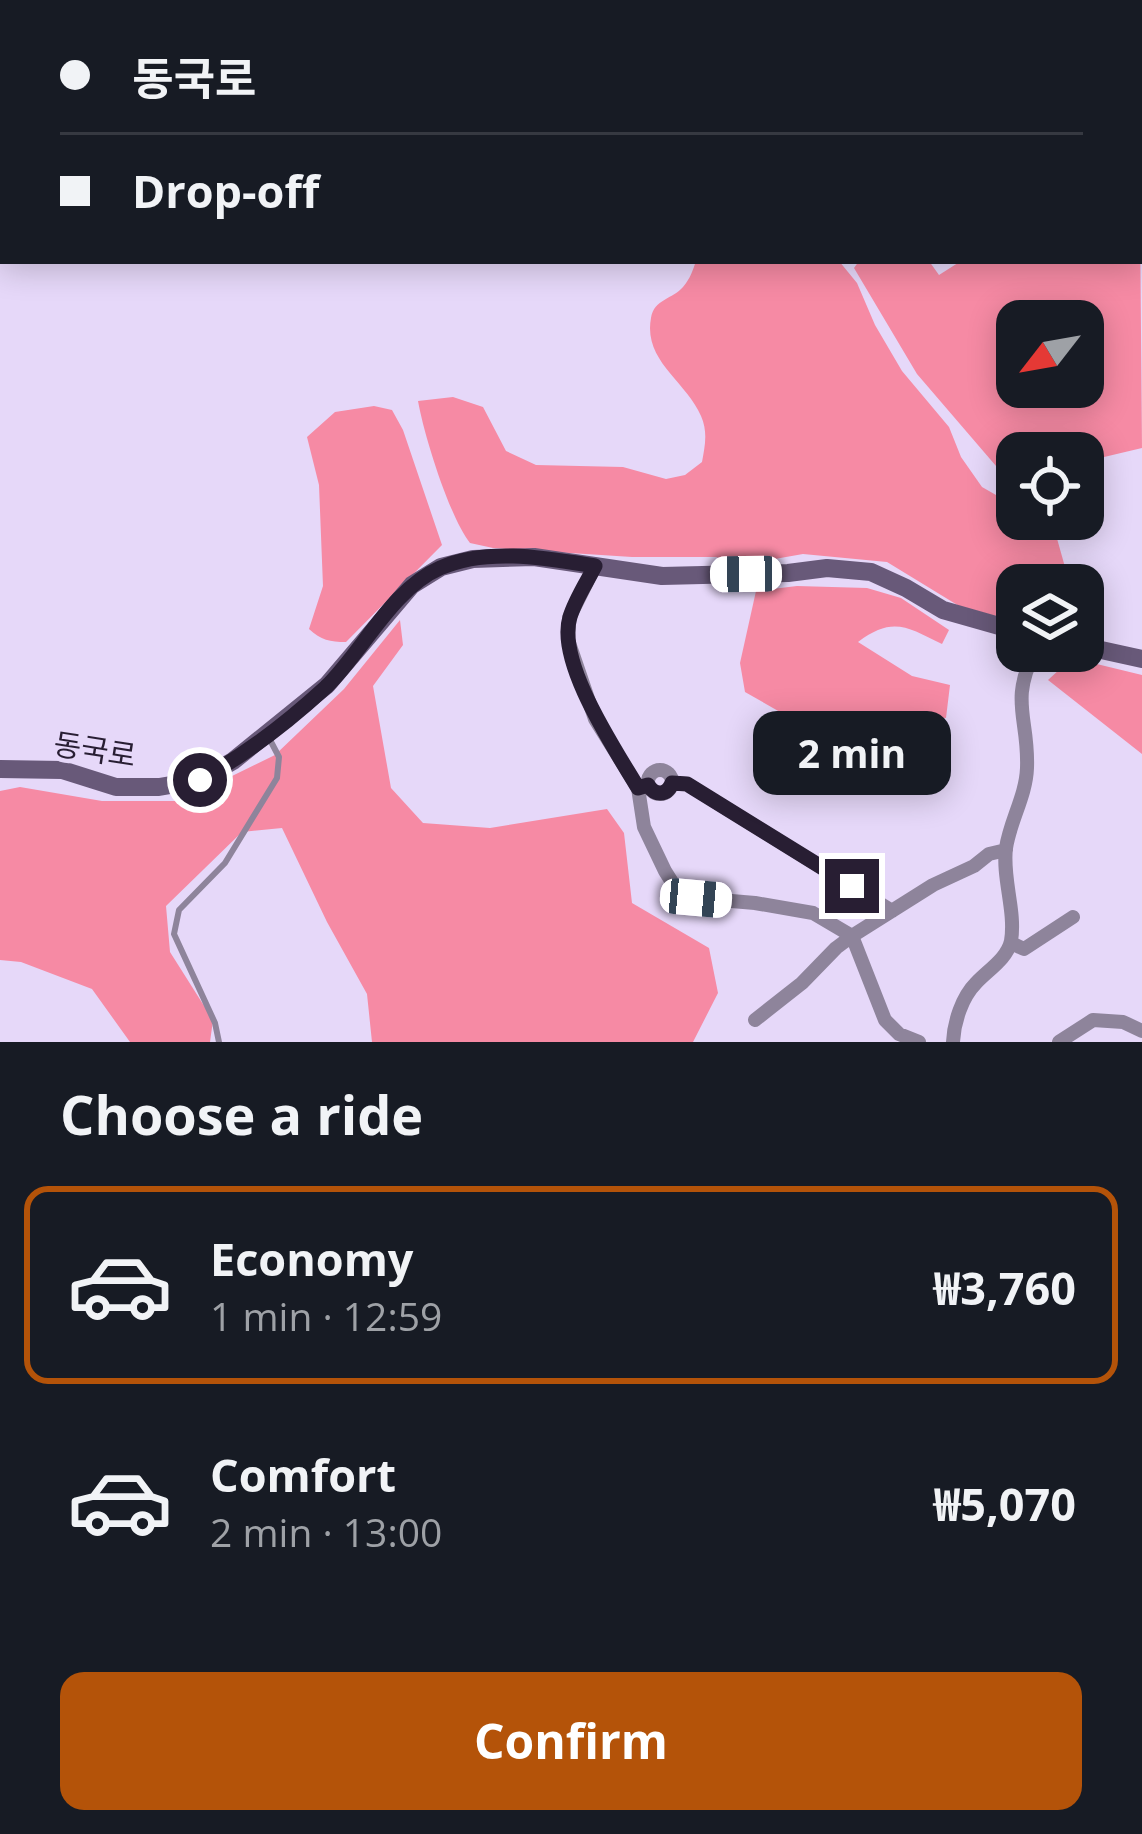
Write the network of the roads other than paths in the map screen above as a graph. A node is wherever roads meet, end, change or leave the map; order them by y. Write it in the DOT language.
graph roads {
  1 [pos="595,566"];
  2 [pos="996,625"];
  3 [pos="1104,651"];
  4 [pos="1142,659"];
  5 [pos="1025,672"];
  6 [pos="266,736"];
  7 [pos="0,769"];
  8 [pos="643,786"];
  9 [pos="1006,850"];
  10 [pos="892,911"];
  11 [pos="1073,917"];
  12 [pos="852,936"];
  13 [pos="1011,943"];
  14 [pos="755,1020"];
  15 [pos="1142,1030"];
  16 [pos="219,1042"];
  17 [pos="919,1042"];
  18 [pos="953,1042"];
  19 [pos="1059,1042"];
  1 -- 2 [label="street, 동국로"];
  1 -- 6 [label="street, 동국로"];
  1 -- 8 [label="street"];
  3 -- 4 [label="street"];
  5 -- 9 [label="street"];
  6 -- 7 [label="street, 동국로"];
  6 -- 16 [label="lane"];
  8 -- 10 [label="street"];
  8 -- 12 [label="street"];
  9 -- 10 [label="street"];
  9 -- 13 [label="street"];
  10 -- 12 [label="street"];
  11 -- 13 [label="street"];
  12 -- 14 [label="street"];
  12 -- 17 [label="street"];
  13 -- 18 [label="street"];
  15 -- 19 [label="street"];
}
